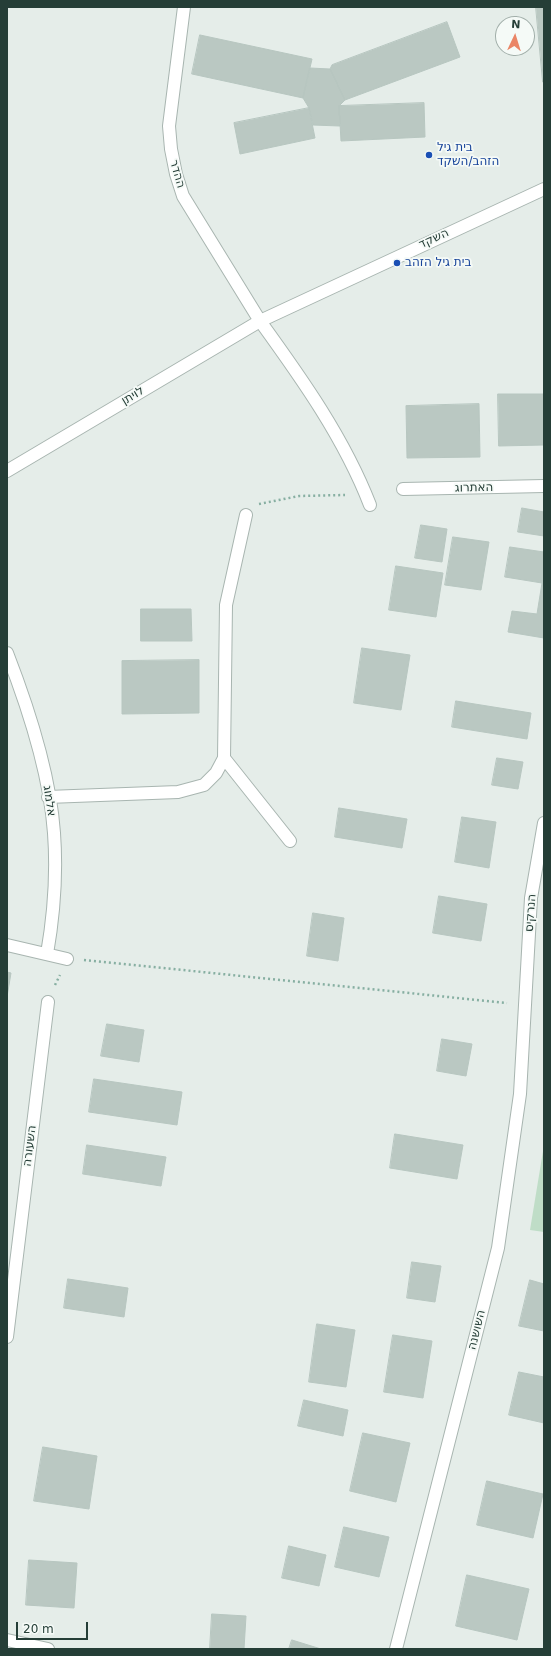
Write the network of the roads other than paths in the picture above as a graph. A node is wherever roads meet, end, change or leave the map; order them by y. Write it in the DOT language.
graph roads {
  1 [pos="184,7"];
  2 [pos="544,189"];
  3 [pos="260,321"];
  4 [pos="7,471"];
  5 [pos="544,486"];
  6 [pos="403,489"];
  7 [pos="368,500"];
  8 [pos="246,515"];
  9 [pos="7,654"];
  10 [pos="224,758"];
  11 [pos="48,797"];
  12 [pos="544,823"];
  13 [pos="290,841"];
  14 [pos="7,945"];
  15 [pos="47,954"];
  16 [pos="67,959"];
  17 [pos="48,1002"];
  18 [pos="526,1005"];
  19 [pos="7,1337"];
  20 [pos="7,1640"];
  21 [pos="48,1649"];
  22 [pos="396,1649"];
  1 -- 3 [label="street, ההדר"];
  2 -- 3 [label="street, השקד"];
  3 -- 4 [label="street, לויתן"];
  3 -- 7 [label="street, ההדר"];
  5 -- 6 [label="street, האתרוג"];
  8 -- 10 [label="street"];
  9 -- 11 [label="street, אלמוג"];
  10 -- 11 [label="street"];
  10 -- 13 [label="street"];
  11 -- 15 [label="street, אלמוג"];
  12 -- 18 [label="street, הנרקיס"];
  14 -- 15 [label="street"];
  15 -- 16 [label="street"];
  17 -- 19 [label="street, השעורה"];
  18 -- 22 [label="street, השושנה"];
  20 -- 21 [label="street"];
}
